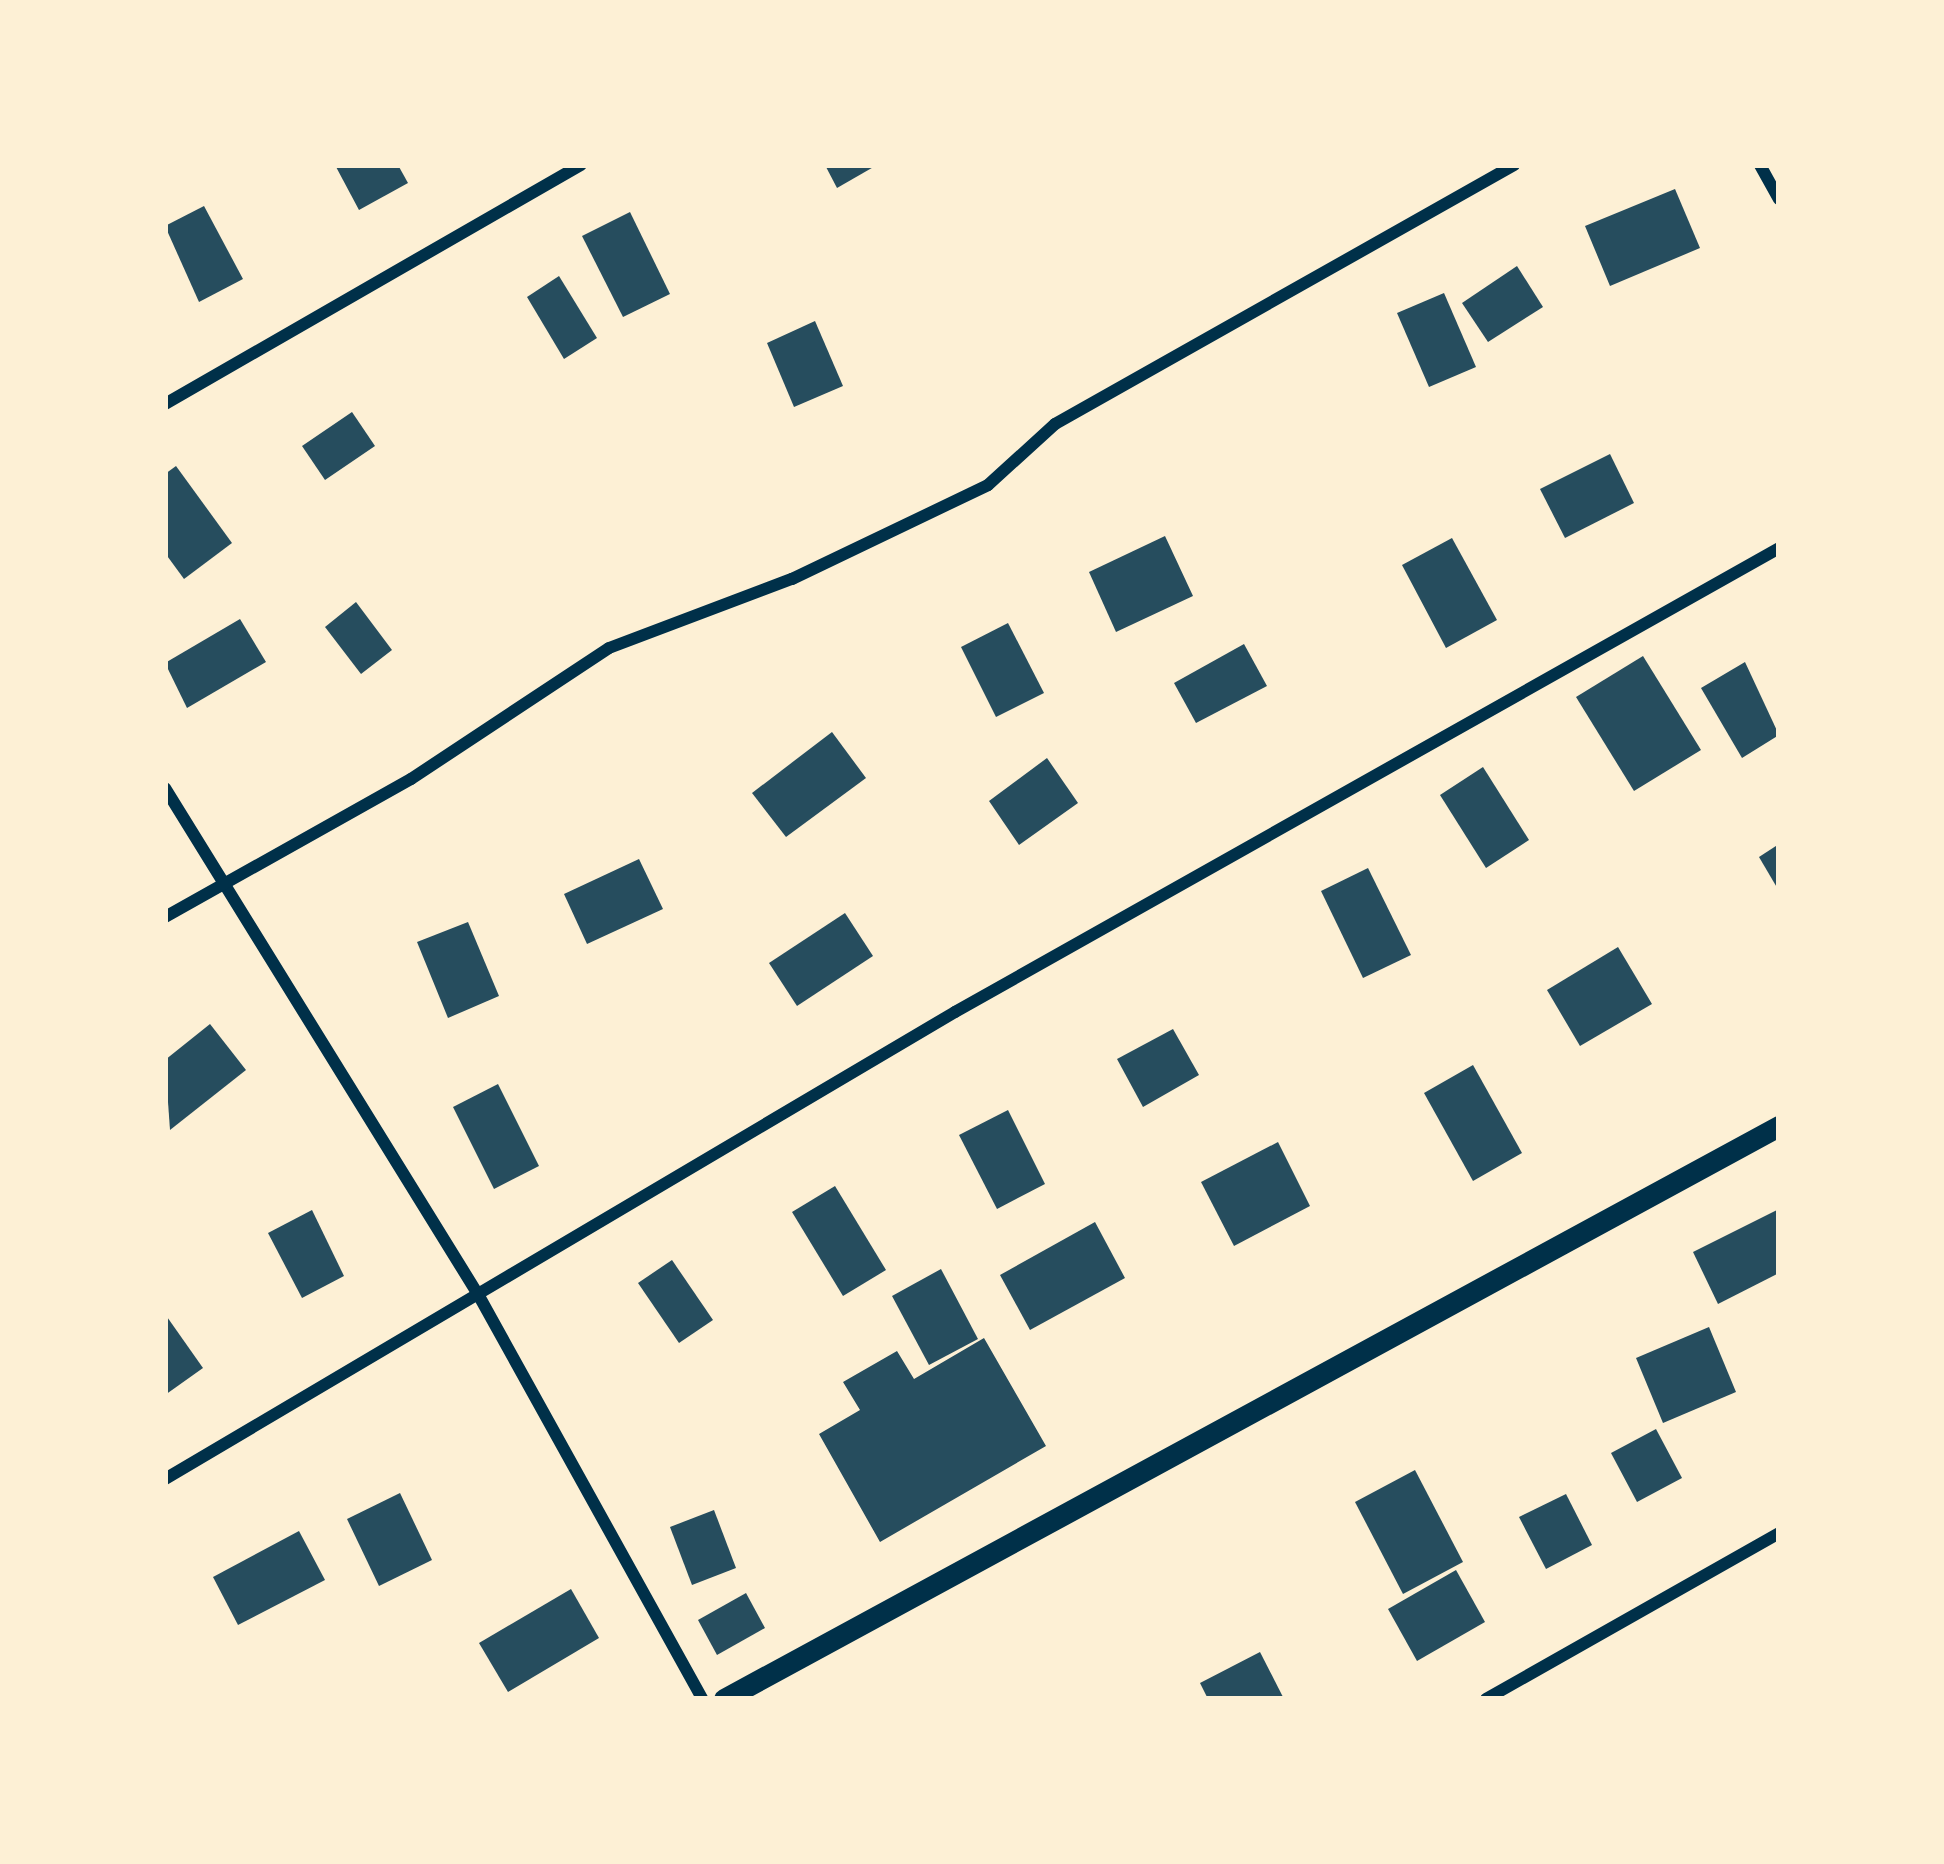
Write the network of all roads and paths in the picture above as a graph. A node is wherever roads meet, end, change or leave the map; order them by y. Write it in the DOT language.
graph roads {
  1 [pos="581,165"];
  2 [pos="1514,165"];
  3 [pos="1760,165"];
  4 [pos="1779,199"];
  5 [pos="165,404"];
  6 [pos="1779,548"];
  7 [pos="165,788"];
  8 [pos="228,888"];
  9 [pos="165,916"];
  10 [pos="1779,1126"];
  11 [pos="479,1296"];
  12 [pos="165,1479"];
  13 [pos="1779,1533"];
  14 [pos="701,1699"];
  15 [pos="724,1699"];
  16 [pos="1486,1699"];
  1 -- 5 [label="street"];
  2 -- 8 [label="street"];
  3 -- 4 [label="street"];
  6 -- 11 [label="street"];
  7 -- 8 [label="street"];
  8 -- 9 [label="street"];
  8 -- 11 [label="street"];
  10 -- 15 [label="street"];
  11 -- 12 [label="street"];
  11 -- 14 [label="street"];
  13 -- 16 [label="street"];
}
